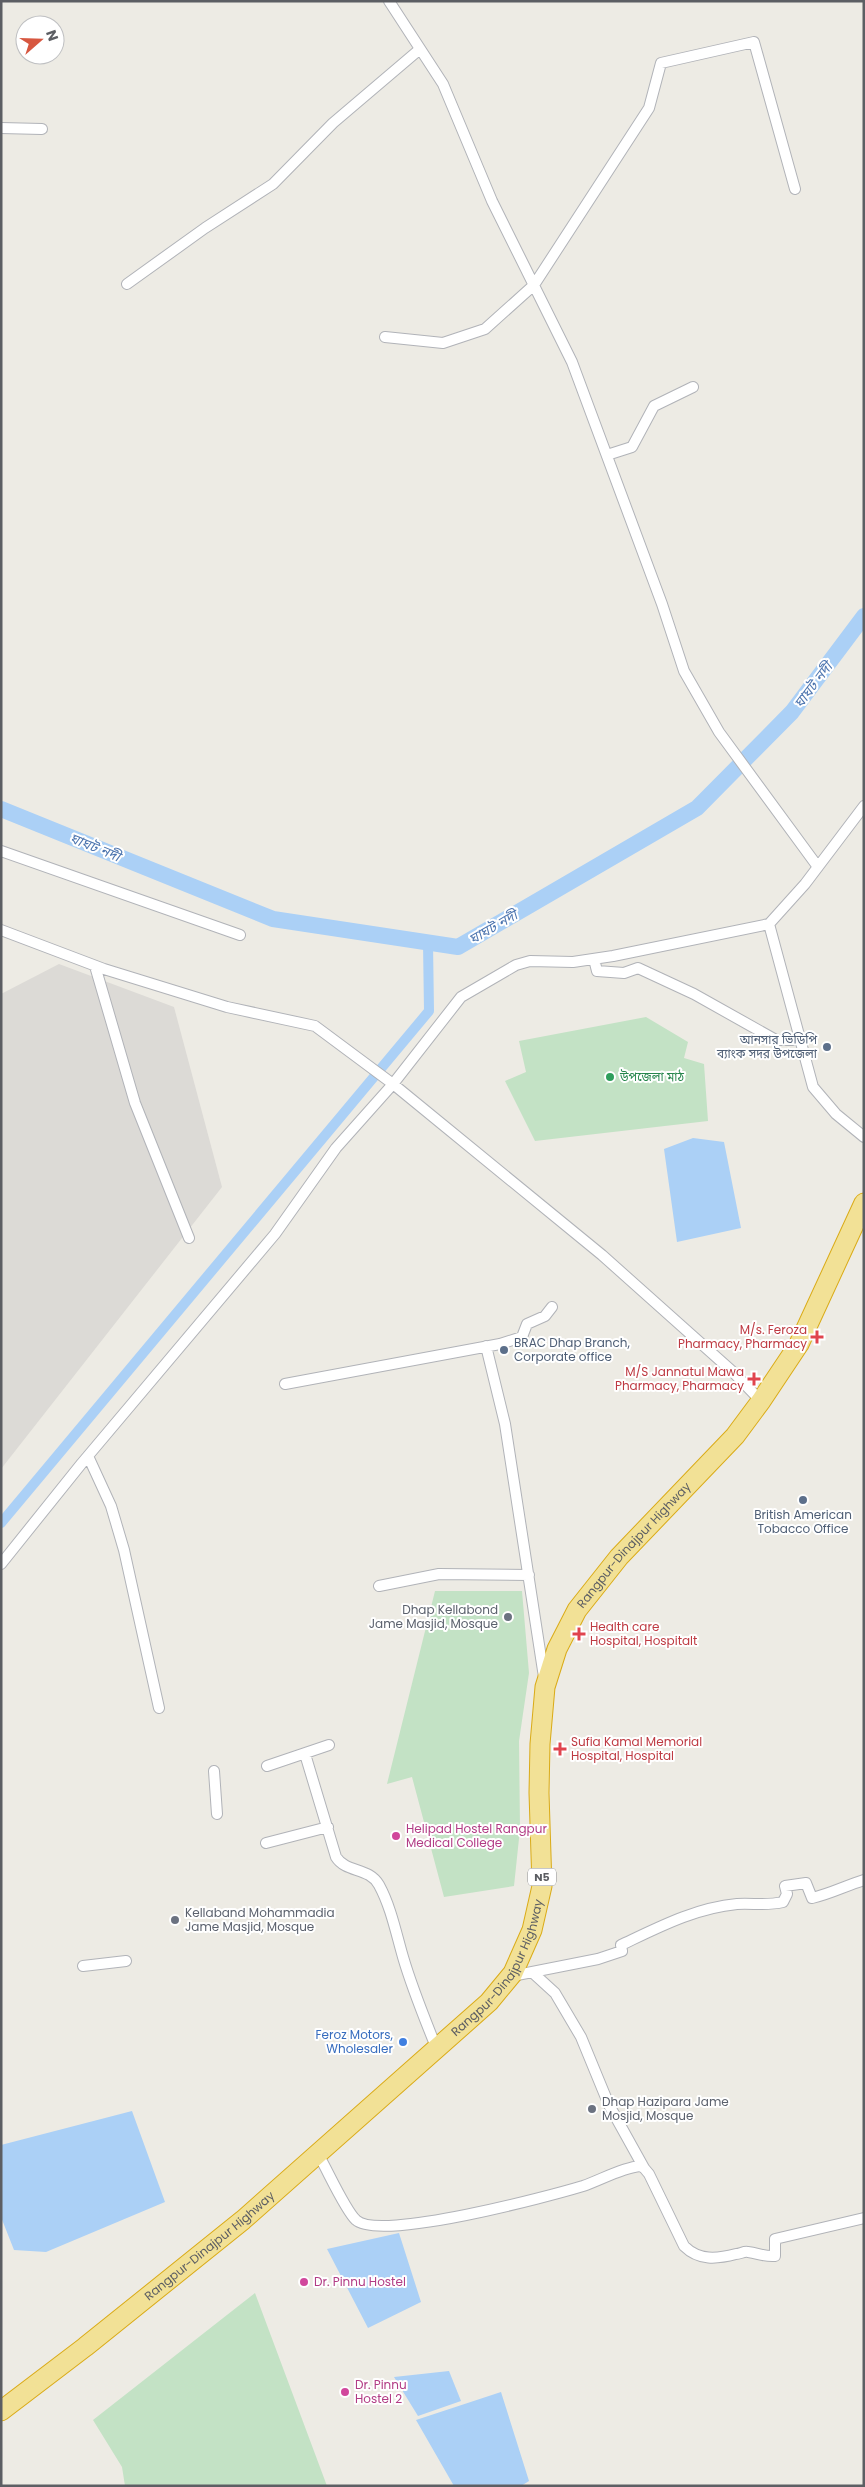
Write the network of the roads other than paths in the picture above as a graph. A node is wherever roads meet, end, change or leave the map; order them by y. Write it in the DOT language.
graph roads {
  1 [pos="390,1"];
  2 [pos="420,49"];
  3 [pos="1,128"];
  4 [pos="42,129"];
  5 [pos="795,189"];
  6 [pos="127,284"];
  7 [pos="534,285"];
  8 [pos="385,337"];
  9 [pos="693,387"];
  10 [pos="607,455"];
  11 [pos="864,806"];
  12 [pos="1,851"];
  13 [pos="818,866"];
  14 [pos="769,924"];
  15 [pos="1,930"];
  16 [pos="240,935"];
  17 [pos="594,959"];
  18 [pos="95,966"];
  19 [pos="799,1040"];
  20 [pos="391,1082"];
  21 [pos="864,1137"];
  22 [pos="864,1203"];
  23 [pos="860,1221"];
  24 [pos="189,1238"];
  25 [pos="552,1307"];
  26 [pos="486,1346"];
  27 [pos="285,1384"];
  28 [pos="761,1401"];
  29 [pos="88,1456"];
  30 [pos="1,1564"];
  31 [pos="529,1575"];
  32 [pos="379,1586"];
  33 [pos="546,1687"];
  34 [pos="159,1708"];
  35 [pos="329,1746"];
  36 [pos="305,1754"];
  37 [pos="268,1766"];
  38 [pos="214,1771"];
  39 [pos="217,1814"];
  40 [pos="328,1827"];
  41 [pos="266,1843"];
  42 [pos="864,1880"];
  43 [pos="126,1961"];
  44 [pos="83,1966"];
  45 [pos="532,1972"];
  46 [pos="510,1977"];
  47 [pos="436,2047"];
  48 [pos="318,2154"];
  49 [pos="644,2168"];
  50 [pos="864,2218"];
  51 [pos="1,2411"];
  1 -- 2 [label="street"];
  2 -- 6 [label="street"];
  2 -- 7 [label="street"];
  3 -- 4 [label="street"];
  5 -- 7 [label="street"];
  7 -- 8 [label="street"];
  7 -- 10 [label="street"];
  9 -- 10 [label="street"];
  10 -- 13 [label="street"];
  11 -- 13 [label="street"];
  12 -- 16 [label="street"];
  13 -- 14 [label="street"];
  14 -- 17 [label="street"];
  14 -- 19 [label="street"];
  15 -- 18 [label="street"];
  17 -- 19 [label="street"];
  17 -- 20 [label="street"];
  18 -- 20 [label="street"];
  18 -- 24 [label="street"];
  19 -- 21 [label="street"];
  20 -- 28 [label="street"];
  20 -- 29 [label="street"];
  22 -- 23 [label="highway, Rangpur-Dinajpur Highway / N5"];
  23 -- 28 [label="highway, Rangpur-Dinajpur Highway / N5"];
  25 -- 26 [label="street"];
  26 -- 27 [label="street"];
  26 -- 31 [label="street"];
  28 -- 33 [label="highway, Rangpur-Dinajpur Highway / N5"];
  29 -- 30 [label="street"];
  29 -- 34 [label="street"];
  31 -- 32 [label="street"];
  31 -- 33 [label="street"];
  33 -- 46 [label="highway, Rangpur-Dinajpur Highway / N5"];
  35 -- 36 [label="street"];
  36 -- 37 [label="street"];
  36 -- 40 [label="street"];
  38 -- 39 [label="street"];
  40 -- 41 [label="street"];
  40 -- 47 [label="street"];
  42 -- 45 [label="street"];
  43 -- 44 [label="street"];
  45 -- 46 [label="street"];
  45 -- 49 [label="street"];
  46 -- 47 [label="highway, Rangpur-Dinajpur Highway / N5"];
  47 -- 48 [label="highway, Rangpur-Dinajpur Highway / N5"];
  48 -- 49 [label="street"];
  48 -- 51 [label="highway, Rangpur-Dinajpur Highway / N5"];
  49 -- 50 [label="street"];
}
